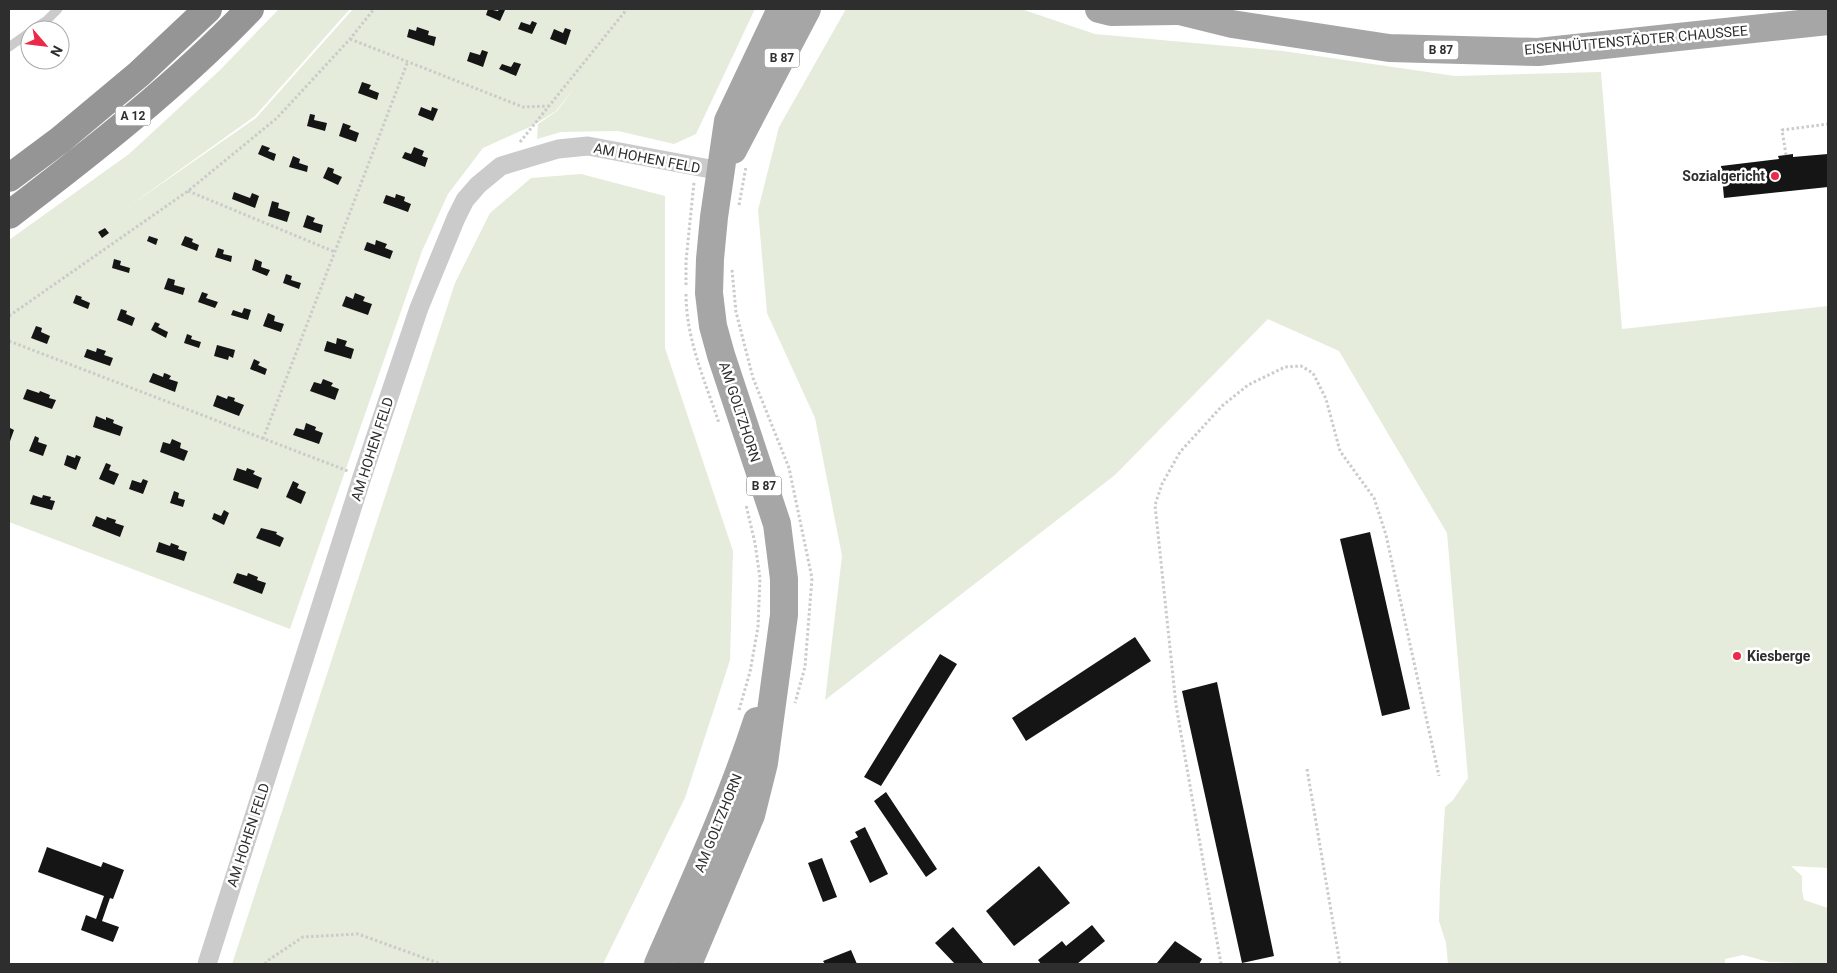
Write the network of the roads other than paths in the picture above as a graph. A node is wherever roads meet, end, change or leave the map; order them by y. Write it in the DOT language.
graph roads {
  1 [pos="58,9"];
  2 [pos="208,9"];
  3 [pos="250,9"];
  4 [pos="781,9"];
  5 [pos="807,9"];
  6 [pos="1098,9"];
  7 [pos="1174,10"];
  8 [pos="47,20"];
  9 [pos="1828,21"];
  10 [pos="20,38"];
  11 [pos="9,46"];
  12 [pos="708,169"];
  13 [pos="9,178"];
  14 [pos="9,215"];
  15 [pos="780,651"];
  16 [pos="207,964"];
  17 [pos="658,964"];
  18 [pos="688,964"];
  1 -- 8 [label="lane"];
  2 -- 13 [label="highway, A 12"];
  3 -- 14 [label="highway, A 12"];
  4 -- 12 [label="main road, AM GOLTZHORN / B 87"];
  5 -- 12 [label="main road, AM GOLTZHORN / B 87"];
  6 -- 7 [label="main road, EISENHÜTTENSTÄDTER CHAUSSEE / B 87"];
  7 -- 9 [label="main road, EISENHÜTTENSTÄDTER CHAUSSEE / B 87"];
  10 -- 11 [label="lane"];
  12 -- 15 [label="main road, AM GOLTZHORN / B 87"];
  12 -- 16 [label="street, AM HOHEN FELD"];
  15 -- 17 [label="main road, AM GOLTZHORN / B 87"];
  15 -- 18 [label="main road, AM GOLTZHORN / B 87"];
}
